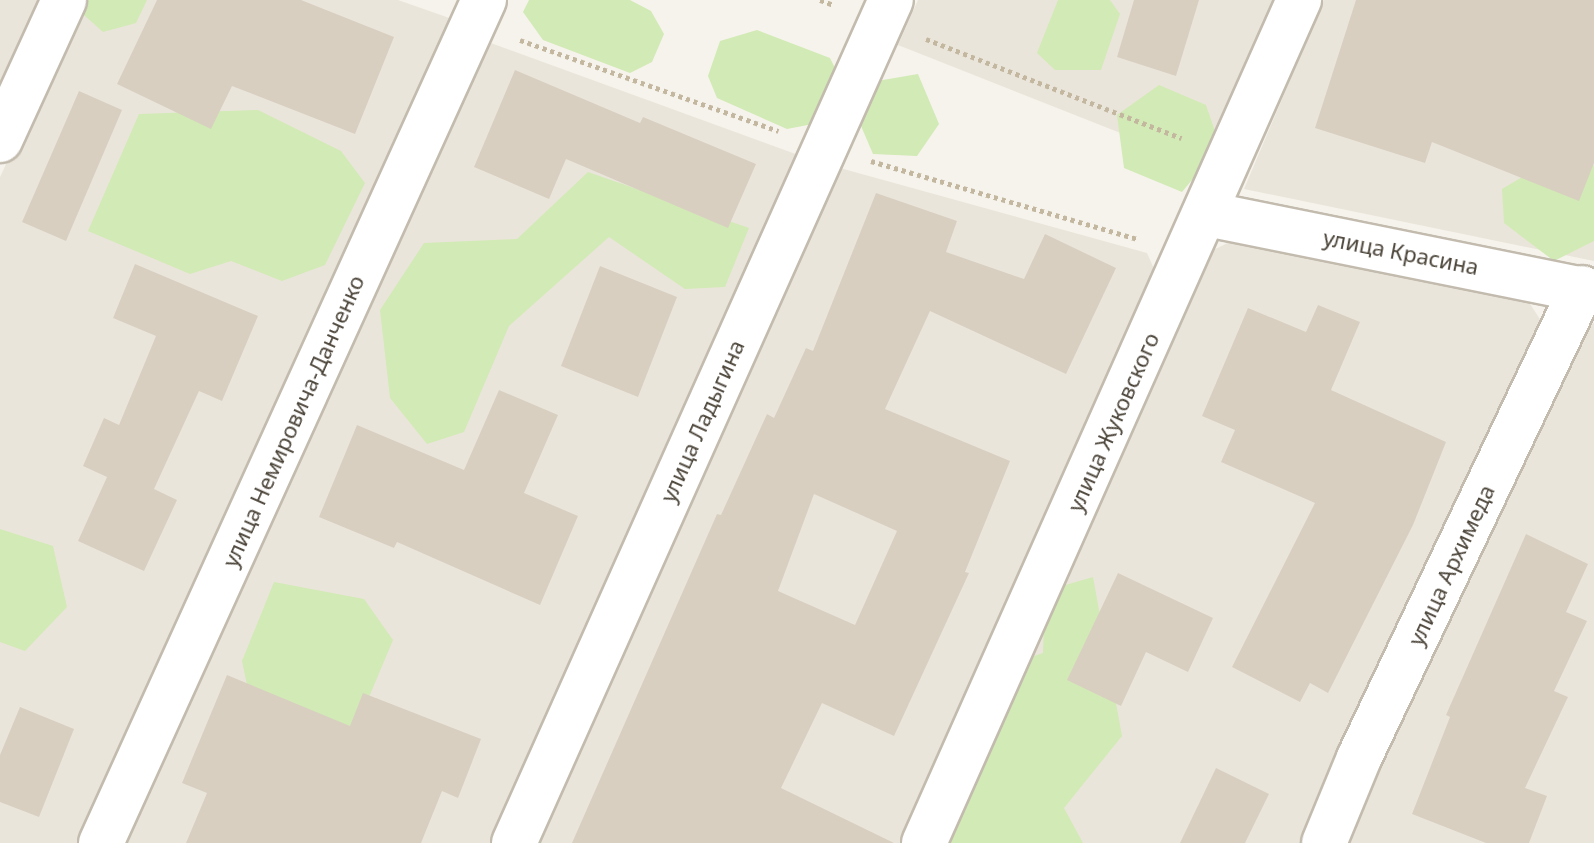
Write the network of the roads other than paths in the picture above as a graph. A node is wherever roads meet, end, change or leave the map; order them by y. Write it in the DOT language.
graph roads {
  1 [pos="64,0"];
  2 [pos="484,0"];
  3 [pos="1299,0"];
  4 [pos="886,11"];
  5 [pos="0,140"];
  6 [pos="1207,214"];
  7 [pos="1588,290"];
  8 [pos="101,843"];
  9 [pos="514,843"];
  10 [pos="924,843"];
  11 [pos="1324,843"];
  1 -- 5 [label="street"];
  2 -- 8 [label="street, улица Немировича-Данченко"];
  3 -- 6 [label="street, улица Жуковского"];
  4 -- 9 [label="street, улица Ладыгина"];
  6 -- 7 [label="street, улица Красина"];
  6 -- 10 [label="street, улица Жуковского"];
  7 -- 11 [label="street, улица Архимеда"];
}
